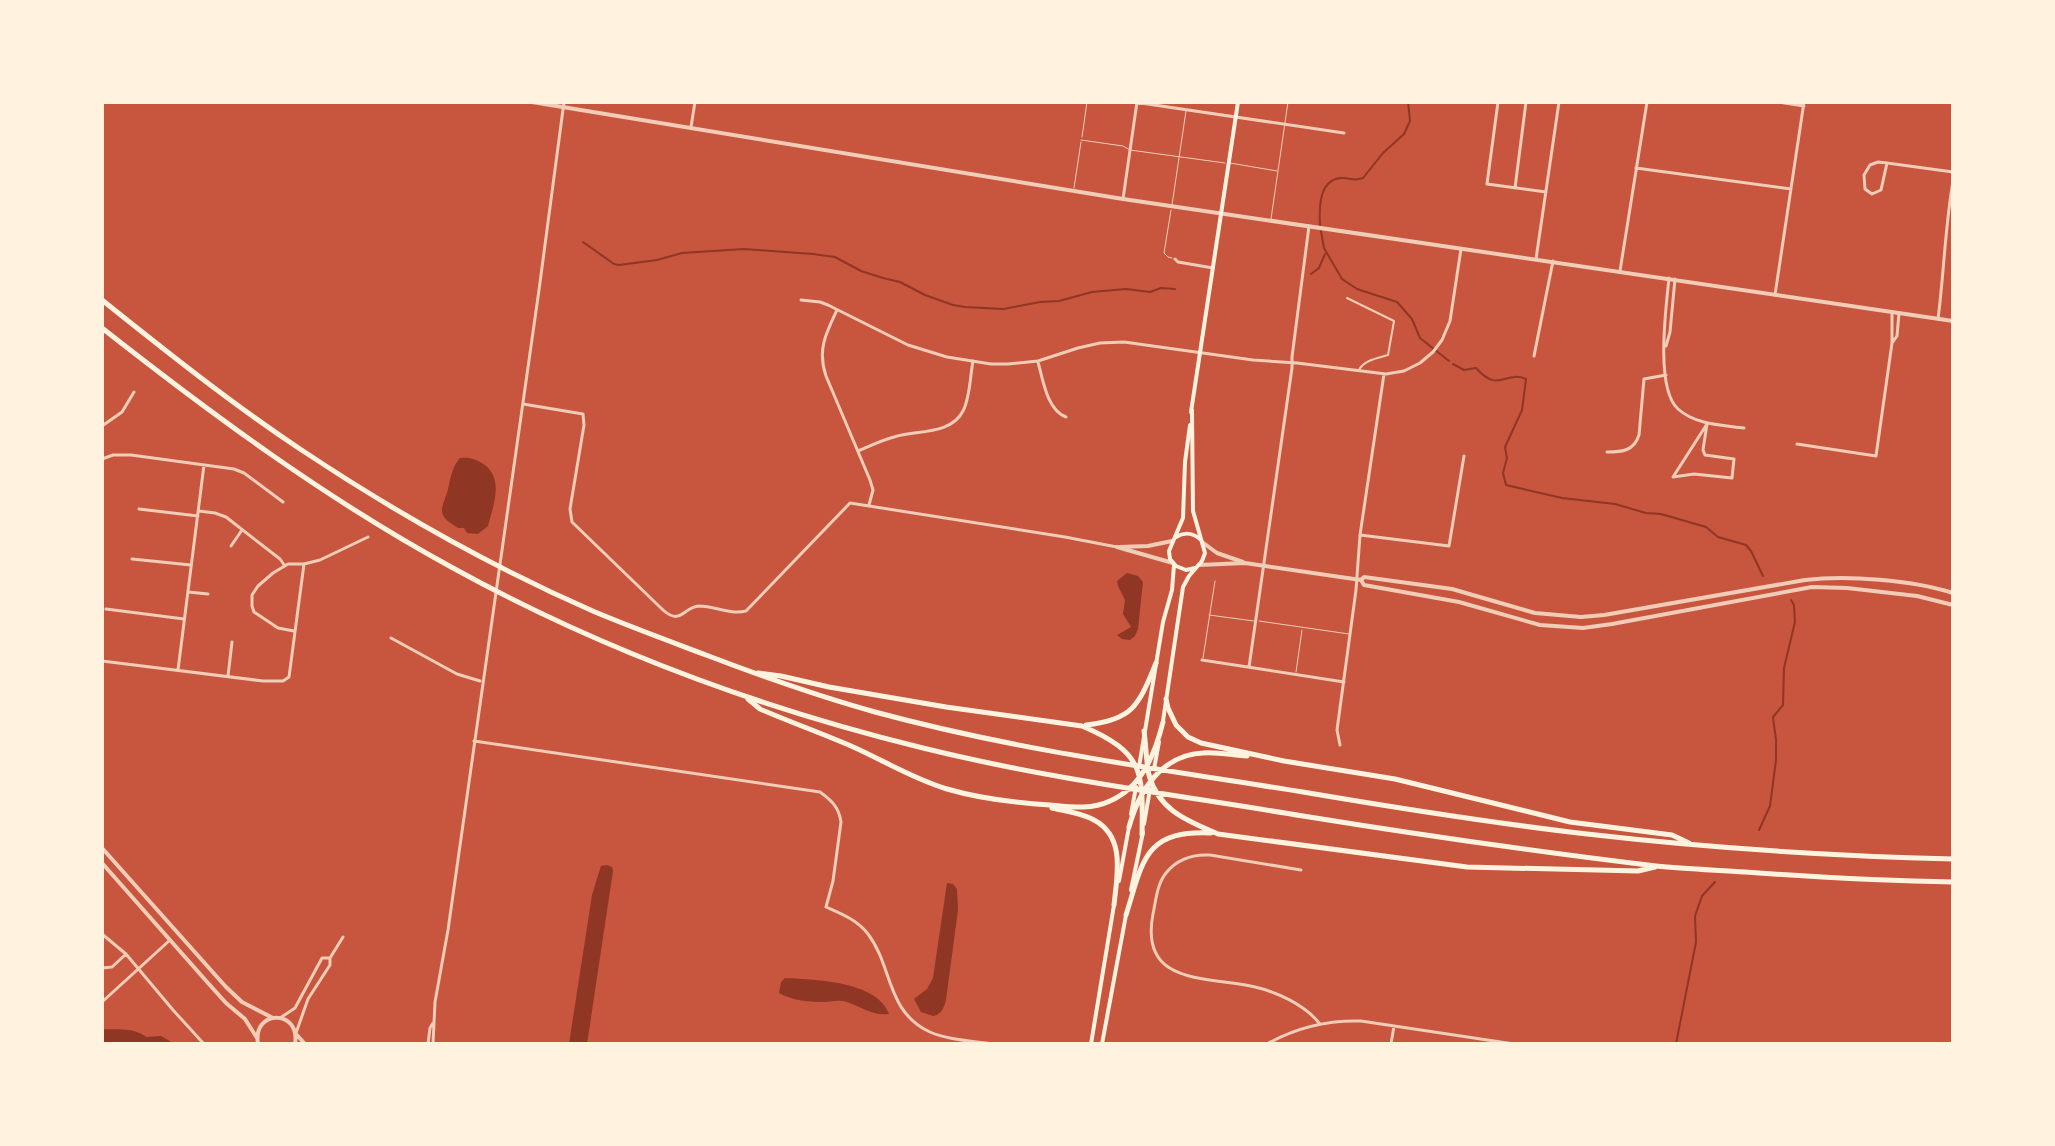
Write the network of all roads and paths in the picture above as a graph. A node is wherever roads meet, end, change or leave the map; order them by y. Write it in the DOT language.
graph roads {
  1 [pos="532,102"];
  2 [pos="695,102"];
  3 [pos="1087,102"];
  4 [pos="1136,102"];
  5 [pos="1238,102"];
  6 [pos="1288,102"];
  7 [pos="1498,102"];
  8 [pos="1526,102"];
  9 [pos="1559,102"];
  10 [pos="1647,102"];
  11 [pos="1778,102"];
  12 [pos="564,104"];
  13 [pos="1804,104"];
  14 [pos="1187,108"];
  15 [pos="1235,117"];
  16 [pos="1284,124"];
  17 [pos="691,127"];
  18 [pos="1344,133"];
  19 [pos="1081,140"];
  20 [pos="1130,150"];
  21 [pos="1179,157"];
  22 [pos="1228,163"];
  23 [pos="1887,163"];
  24 [pos="1636,168"];
  25 [pos="1277,171"];
  26 [pos="1953,172"];
  27 [pos="1953,181"];
  28 [pos="1515,188"];
  29 [pos="1791,189"];
  30 [pos="1074,191"];
  31 [pos="1546,192"];
  32 [pos="1123,199"];
  33 [pos="1171,206"];
  34 [pos="1221,214"];
  35 [pos="1270,221"];
  36 [pos="1312,226"];
  37 [pos="1461,248"];
  38 [pos="1175,259"];
  39 [pos="1536,259"];
  40 [pos="1553,261"];
  41 [pos="1213,268"];
  42 [pos="1620,271"];
  43 [pos="1672,279"];
  44 [pos="1775,295"];
  45 [pos="1347,298"];
  46 [pos="102,300"];
  47 [pos="801,300"];
  48 [pos="837,309"];
  49 [pos="1892,312"];
  50 [pos="1899,313"];
  51 [pos="1938,319"];
  52 [pos="1953,321"];
  53 [pos="102,328"];
  54 [pos="1892,343"];
  55 [pos="1200,352"];
  56 [pos="1534,356"];
  57 [pos="973,361"];
  58 [pos="1038,361"];
  59 [pos="1292,362"];
  60 [pos="1359,371"];
  61 [pos="1384,374"];
  62 [pos="1666,375"];
  63 [pos="134,392"];
  64 [pos="523,404"];
  65 [pos="1192,410"];
  66 [pos="1066,417"];
  67 [pos="1707,424"];
  68 [pos="102,426"];
  69 [pos="1744,428"];
  70 [pos="1797,444"];
  71 [pos="858,451"];
  72 [pos="1607,452"];
  73 [pos="1464,456"];
  74 [pos="102,459"];
  75 [pos="204,465"];
  76 [pos="283,502"];
  77 [pos="869,505"];
  78 [pos="139,509"];
  79 [pos="198,513"];
  80 [pos="242,530"];
  81 [pos="1360,535"];
  82 [pos="368,537"];
  83 [pos="1173,540"];
  84 [pos="1202,542"];
  85 [pos="231,546"];
  86 [pos="1117,547"];
  87 [pos="132,559"];
  88 [pos="1245,563"];
  89 [pos="304,564"];
  90 [pos="1173,564"];
  91 [pos="191,565"];
  92 [pos="285,566"];
  93 [pos="1198,566"];
  94 [pos="1263,566"];
  95 [pos="1359,580"];
  96 [pos="1215,581"];
  97 [pos="188,592"];
  98 [pos="1953,593"];
  99 [pos="208,594"];
  100 [pos="1953,605"];
  101 [pos="106,609"];
  102 [pos="1209,615"];
  103 [pos="184,619"];
  104 [pos="1255,621"];
  105 [pos="1303,627"];
  106 [pos="295,631"];
  107 [pos="1351,634"];
  108 [pos="391,638"];
  109 [pos="232,642"];
  110 [pos="1202,660"];
  111 [pos="102,661"];
  112 [pos="1156,663"];
  113 [pos="1249,667"];
  114 [pos="178,670"];
  115 [pos="749,671"];
  116 [pos="1295,675"];
  117 [pos="228,676"];
  118 [pos="482,681"];
  119 [pos="1344,682"];
  120 [pos="744,696"];
  121 [pos="1166,699"];
  122 [pos="1163,722"];
  123 [pos="1082,726"];
  124 [pos="1144,731"];
  125 [pos="474,741"];
  126 [pos="1340,745"];
  127 [pos="1260,756"];
  128 [pos="1148,765"];
  129 [pos="1138,777"];
  130 [pos="1152,780"];
  131 [pos="1142,790"];
  132 [pos="1039,805"];
  133 [pos="1129,827"];
  134 [pos="1218,834"];
  135 [pos="1142,835"];
  136 [pos="1693,844"];
  137 [pos="102,848"];
  138 [pos="109,856"];
  139 [pos="1953,859"];
  140 [pos="102,863"];
  141 [pos="1661,866"];
  142 [pos="1301,870"];
  143 [pos="1953,882"];
  144 [pos="1114,905"];
  145 [pos="1126,915"];
  146 [pos="102,934"];
  147 [pos="343,937"];
  148 [pos="170,940"];
  149 [pos="126,954"];
  150 [pos="330,958"];
  151 [pos="102,968"];
  152 [pos="138,970"];
  153 [pos="102,1002"];
  154 [pos="273,1018"];
  155 [pos="280,1018"];
  156 [pos="1319,1023"];
  157 [pos="1394,1026"];
  158 [pos="296,1034"];
  159 [pos="258,1042"];
  160 [pos="204,1044"];
  161 [pos="295,1044"];
  162 [pos="305,1044"];
  163 [pos="431,1044"];
  164 [pos="992,1044"];
  165 [pos="1091,1044"];
  166 [pos="1102,1044"];
  167 [pos="1267,1044"];
  168 [pos="1391,1044"];
  169 [pos="1514,1044"];
  1 -- 12 [label="street"];
  2 -- 17 [label="street"];
  3 -- 19 [label="lane"];
  4 -- 14 [label="street"];
  4 -- 20 [label="street"];
  5 -- 15 [label="main road"];
  6 -- 16 [label="lane"];
  7 -- 28 [label="street"];
  8 -- 28 [label="street"];
  9 -- 31 [label="street"];
  10 -- 24 [label="street"];
  11 -- 13 [label="street"];
  12 -- 17 [label="street"];
  12 -- 64 [label="street"];
  13 -- 29 [label="street"];
  14 -- 15 [label="street"];
  14 -- 21 [label="lane"];
  15 -- 16 [label="street"];
  15 -- 22 [label="main road"];
  16 -- 18 [label="street"];
  16 -- 25 [label="lane"];
  17 -- 30 [label="street"];
  19 -- 20 [label="lane"];
  19 -- 30 [label="lane"];
  20 -- 21 [label="lane"];
  20 -- 32 [label="street"];
  21 -- 22 [label="lane"];
  21 -- 33 [label="lane"];
  22 -- 25 [label="lane"];
  22 -- 34 [label="main road"];
  23 -- 23 [label="street"];
  23 -- 26 [label="street"];
  24 -- 29 [label="street"];
  24 -- 42 [label="street"];
  25 -- 35 [label="lane"];
  27 -- 51 [label="street"];
  28 -- 31 [label="street"];
  29 -- 44 [label="street"];
  30 -- 32 [label="street"];
  31 -- 39 [label="street"];
  32 -- 33 [label="street"];
  33 -- 34 [label="street"];
  33 -- 38 [label="lane"];
  34 -- 35 [label="street"];
  34 -- 41 [label="main road"];
  35 -- 36 [label="street"];
  36 -- 37 [label="street"];
  36 -- 59 [label="street"];
  37 -- 39 [label="street"];
  37 -- 61 [label="street"];
  38 -- 41 [label="street"];
  39 -- 40 [label="street"];
  40 -- 42 [label="street"];
  40 -- 56 [label="street"];
  41 -- 55 [label="main road"];
  42 -- 43 [label="street"];
  43 -- 44 [label="street"];
  43 -- 62 [label="street"];
  44 -- 49 [label="street"];
  45 -- 60 [label="street"];
  46 -- 115 [label="highway"];
  47 -- 48 [label="street"];
  48 -- 57 [label="street"];
  48 -- 71 [label="street"];
  49 -- 50 [label="street"];
  49 -- 54 [label="street"];
  50 -- 51 [label="street"];
  50 -- 54 [label="street"];
  51 -- 52 [label="street"];
  53 -- 120 [label="highway"];
  54 -- 70 [label="street"];
  55 -- 58 [label="street"];
  55 -- 59 [label="street"];
  55 -- 65 [label="main road"];
  57 -- 58 [label="street"];
  57 -- 71 [label="street"];
  58 -- 66 [label="street"];
  59 -- 60 [label="street"];
  59 -- 94 [label="street"];
  60 -- 61 [label="street"];
  61 -- 81 [label="street"];
  62 -- 67 [label="street"];
  62 -- 72 [label="street"];
  63 -- 68 [label="street"];
  64 -- 77 [label="street"];
  64 -- 118 [label="street"];
  65 -- 83 [label="main road"];
  65 -- 84 [label="main road"];
  67 -- 67 [label="street"];
  67 -- 69 [label="street"];
  71 -- 77 [label="street"];
  73 -- 81 [label="street"];
  74 -- 75 [label="street"];
  75 -- 76 [label="street"];
  75 -- 79 [label="street"];
  77 -- 86 [label="street"];
  78 -- 79 [label="street"];
  79 -- 80 [label="street"];
  79 -- 91 [label="street"];
  80 -- 85 [label="street"];
  80 -- 92 [label="street"];
  81 -- 95 [label="street"];
  82 -- 89 [label="street"];
  83 -- 84 [label="main road"];
  83 -- 86 [label="street"];
  83 -- 90 [label="main road"];
  84 -- 88 [label="street"];
  84 -- 93 [label="main road"];
  86 -- 90 [label="street"];
  87 -- 91 [label="street"];
  88 -- 93 [label="street"];
  88 -- 94 [label="street"];
  89 -- 92 [label="street"];
  89 -- 106 [label="street"];
  90 -- 93 [label="main road"];
  90 -- 112 [label="main road"];
  91 -- 97 [label="street"];
  92 -- 106 [label="street"];
  93 -- 121 [label="main road"];
  94 -- 95 [label="street"];
  94 -- 104 [label="street"];
  95 -- 98 [label="street"];
  95 -- 100 [label="street"];
  95 -- 107 [label="street"];
  96 -- 102 [label="lane"];
  97 -- 99 [label="street"];
  97 -- 103 [label="street"];
  101 -- 103 [label="street"];
  102 -- 104 [label="lane"];
  102 -- 110 [label="lane"];
  103 -- 114 [label="street"];
  104 -- 105 [label="lane"];
  104 -- 113 [label="street"];
  105 -- 107 [label="lane"];
  105 -- 116 [label="lane"];
  106 -- 117 [label="street"];
  107 -- 119 [label="street"];
  108 -- 118 [label="street"];
  109 -- 117 [label="street"];
  110 -- 113 [label="street"];
  111 -- 114 [label="street"];
  112 -- 123 [label="highway"];
  112 -- 124 [label="main road"];
  113 -- 116 [label="street"];
  114 -- 117 [label="street"];
  115 -- 123 [label="highway"];
  115 -- 136 [label="highway"];
  116 -- 119 [label="street"];
  118 -- 125 [label="street"];
  119 -- 126 [label="street"];
  120 -- 132 [label="highway"];
  120 -- 141 [label="highway"];
  121 -- 122 [label="main road"];
  121 -- 127 [label="highway"];
  122 -- 128 [label="highway"];
  122 -- 130 [label="main road"];
  123 -- 129 [label="highway"];
  124 -- 128 [label="highway"];
  124 -- 129 [label="main road"];
  125 -- 163 [label="street"];
  125 -- 164 [label="street"];
  127 -- 130 [label="highway"];
  127 -- 136 [label="highway"];
  128 -- 129 [label="highway"];
  128 -- 130 [label="highway"];
  129 -- 131 [label="highway"];
  129 -- 132 [label="highway"];
  129 -- 133 [label="main road"];
  130 -- 131 [label="highway"];
  130 -- 134 [label="highway"];
  130 -- 135 [label="main road"];
  131 -- 133 [label="highway"];
  131 -- 135 [label="highway"];
  132 -- 144 [label="highway"];
  133 -- 144 [label="main road"];
  134 -- 141 [label="highway"];
  134 -- 145 [label="highway"];
  135 -- 145 [label="main road"];
  136 -- 139 [label="highway"];
  137 -- 138 [label="street"];
  138 -- 140 [label="street"];
  138 -- 154 [label="street"];
  140 -- 148 [label="street"];
  141 -- 143 [label="highway"];
  142 -- 156 [label="street"];
  144 -- 165 [label="main road"];
  145 -- 166 [label="main road"];
  146 -- 149 [label="street"];
  147 -- 150 [label="street"];
  148 -- 152 [label="street"];
  148 -- 159 [label="street"];
  149 -- 151 [label="street"];
  149 -- 152 [label="street"];
  150 -- 155 [label="street"];
  150 -- 158 [label="street"];
  152 -- 153 [label="street"];
  152 -- 160 [label="street"];
  154 -- 155 [label="street"];
  154 -- 159 [label="street"];
  155 -- 158 [label="street"];
  156 -- 157 [label="street"];
  156 -- 167 [label="street"];
  157 -- 168 [label="street"];
  157 -- 169 [label="street"];
  158 -- 161 [label="street"];
  158 -- 162 [label="street"];
}
